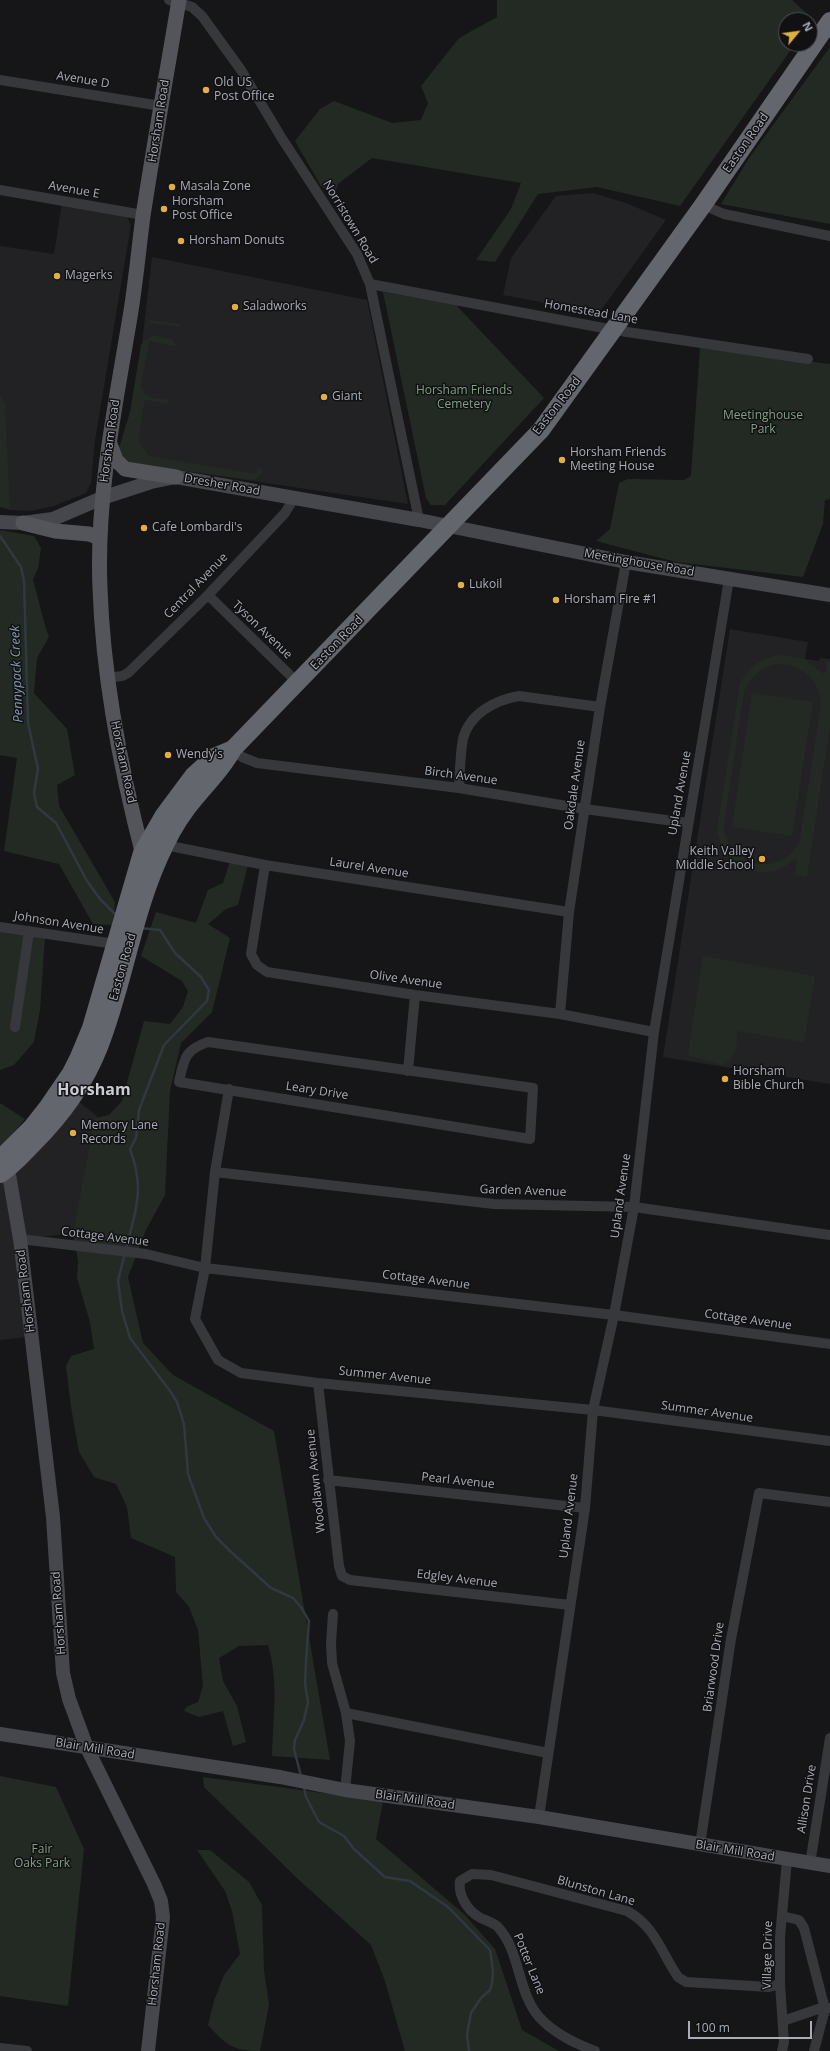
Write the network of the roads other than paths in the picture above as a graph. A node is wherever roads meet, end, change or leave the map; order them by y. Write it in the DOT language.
graph roads {
  1 [pos="176,0"];
  2 [pos="830,21"];
  3 [pos="0,80"];
  4 [pos="161,106"];
  5 [pos="0,190"];
  6 [pos="703,205"];
  7 [pos="143,215"];
  8 [pos="830,236"];
  9 [pos="370,284"];
  10 [pos="614,330"];
  11 [pos="808,359"];
  12 [pos="109,439"];
  13 [pos="176,477"];
  14 [pos="102,498"];
  15 [pos="294,498"];
  16 [pos="419,520"];
  17 [pos="12,523"];
  18 [pos="448,527"];
  19 [pos="100,538"];
  20 [pos="626,562"];
  21 [pos="729,579"];
  22 [pos="830,594"];
  23 [pos="208,595"];
  24 [pos="107,678"];
  25 [pos="298,683"];
  26 [pos="600,707"];
  27 [pos="233,749"];
  28 [pos="459,788"];
  29 [pos="585,809"];
  30 [pos="688,823"];
  31 [pos="165,845"];
  32 [pos="142,853"];
  33 [pos="265,865"];
  34 [pos="149,882"];
  35 [pos="132,909"];
  36 [pos="569,912"];
  37 [pos="0,927"];
  38 [pos="29,930"];
  39 [pos="122,946"];
  40 [pos="415,995"];
  41 [pos="560,1014"];
  42 [pos="15,1027"];
  43 [pos="654,1032"];
  44 [pos="408,1071"];
  45 [pos="229,1089"];
  46 [pos="2,1165"];
  47 [pos="215,1172"];
  48 [pos="634,1207"];
  49 [pos="830,1234"];
  50 [pos="20,1239"];
  51 [pos="205,1268"];
  52 [pos="614,1315"];
  53 [pos="830,1344"];
  54 [pos="318,1383"];
  55 [pos="593,1410"];
  56 [pos="830,1442"];
  57 [pos="328,1480"];
  58 [pos="830,1502"];
  59 [pos="585,1508"];
  60 [pos="342,1576"];
  61 [pos="570,1605"];
  62 [pos="333,1614"];
  63 [pos="346,1713"];
  64 [pos="0,1734"];
  65 [pos="830,1738"];
  66 [pos="87,1748"];
  67 [pos="548,1752"];
  68 [pos="345,1790"];
  69 [pos="539,1817"];
  70 [pos="700,1845"];
  71 [pos="786,1860"];
  72 [pos="810,1864"];
  73 [pos="830,1866"];
  74 [pos="491,1875"];
  75 [pos="782,1916"];
  76 [pos="780,1984"];
  77 [pos="827,2008"];
  78 [pos="783,2021"];
  79 [pos="0,2048"];
  80 [pos="27,2051"];
  81 [pos="148,2051"];
  82 [pos="595,2051"];
  83 [pos="782,2051"];
  84 [pos="814,2051"];
  1 -- 4 [label="main road, Horsham Road"];
  1 -- 9 [label="street, Norristown Road"];
  2 -- 6 [label="highway, Easton Road"];
  3 -- 4 [label="street, Avenue D"];
  4 -- 7 [label="main road, Horsham Road"];
  5 -- 7 [label="street, Avenue E"];
  6 -- 8 [label="street"];
  6 -- 10 [label="highway, Easton Road"];
  7 -- 12 [label="main road, Horsham Road"];
  9 -- 10 [label="street, Homestead Lane"];
  9 -- 16 [label="street, Norristown Road"];
  10 -- 11 [label="street, Homestead Lane"];
  10 -- 18 [label="highway, Easton Road"];
  12 -- 13 [label="main road"];
  12 -- 14 [label="main road, Horsham Road"];
  13 -- 14 [label="street, Dresher Road"];
  13 -- 15 [label="street, Dresher Road"];
  14 -- 17 [label="street, Dresher Road"];
  14 -- 19 [label="main road, Horsham Road"];
  15 -- 16 [label="street, Dresher Road"];
  15 -- 23 [label="street, Central Avenue"];
  16 -- 18 [label="street, Dresher Road"];
  17 -- 19 [label="main road"];
  18 -- 20 [label="street, Meetinghouse Road"];
  18 -- 25 [label="highway, Easton Road"];
  19 -- 24 [label="main road, Horsham Road"];
  20 -- 21 [label="street, Meetinghouse Road"];
  20 -- 26 [label="street, Oakdale Avenue"];
  21 -- 22 [label="street, Meetinghouse Road"];
  21 -- 30 [label="street, Upland Avenue"];
  23 -- 24 [label="street, Central Avenue"];
  23 -- 25 [label="street, Tyson Avenue"];
  24 -- 32 [label="main road, Horsham Road"];
  25 -- 27 [label="highway, Easton Road"];
  26 -- 28 [label="street"];
  26 -- 29 [label="street, Oakdale Avenue"];
  27 -- 28 [label="street, Birch Avenue"];
  27 -- 31 [label="highway, Easton Road"];
  27 -- 32 [label="highway, Easton Road"];
  28 -- 29 [label="street, Birch Avenue"];
  29 -- 30 [label="street, Birch Avenue"];
  29 -- 36 [label="street, Oakdale Avenue"];
  30 -- 43 [label="street, Upland Avenue"];
  31 -- 33 [label="street, Laurel Avenue"];
  31 -- 34 [label="highway, Easton Road"];
  32 -- 34 [label="main road, Horsham Road"];
  32 -- 35 [label="highway, Easton Road"];
  33 -- 36 [label="street, Laurel Avenue"];
  33 -- 40 [label="street, Olive Avenue"];
  34 -- 35 [label="highway, Easton Road"];
  35 -- 39 [label="highway, Easton Road"];
  36 -- 41 [label="street, Oakdale Avenue"];
  37 -- 38 [label="street, Johnson Avenue"];
  38 -- 39 [label="street, Johnson Avenue"];
  38 -- 42 [label="street"];
  39 -- 46 [label="highway, Easton Road"];
  40 -- 41 [label="street, Olive Avenue"];
  40 -- 44 [label="street"];
  41 -- 43 [label="street, Olive Avenue"];
  43 -- 48 [label="street, Upland Avenue"];
  44 -- 45 [label="street, Leary Drive"];
  44 -- 45 [label="street, Leary Drive"];
  45 -- 47 [label="street, Summer Avenue"];
  46 -- 50 [label="street, Horsham Road"];
  47 -- 48 [label="street, Garden Avenue"];
  47 -- 51 [label="street, Summer Avenue"];
  48 -- 49 [label="street, Garden Avenue"];
  48 -- 52 [label="street, Upland Avenue"];
  50 -- 51 [label="street, Cottage Avenue"];
  50 -- 66 [label="street, Horsham Road"];
  51 -- 52 [label="street, Cottage Avenue"];
  51 -- 54 [label="street, Summer Avenue"];
  52 -- 53 [label="street, Cottage Avenue"];
  52 -- 55 [label="street, Upland Avenue"];
  54 -- 55 [label="street, Summer Avenue"];
  54 -- 57 [label="street, Woodlawn Avenue"];
  55 -- 56 [label="street, Summer Avenue"];
  55 -- 59 [label="street, Upland Avenue"];
  57 -- 59 [label="street, Pearl Avenue"];
  57 -- 60 [label="street, Woodlawn Avenue"];
  58 -- 70 [label="street, Briarwood Drive"];
  59 -- 61 [label="street, Upland Avenue"];
  60 -- 61 [label="street, Edgley Avenue"];
  61 -- 67 [label="street, Upland Avenue"];
  62 -- 63 [label="street"];
  63 -- 67 [label="street"];
  63 -- 68 [label="street"];
  64 -- 66 [label="street, Blair Mill Road"];
  65 -- 72 [label="street, Allison Drive"];
  66 -- 68 [label="street, Blair Mill Road"];
  66 -- 81 [label="street, Horsham Road"];
  67 -- 69 [label="street, Upland Avenue"];
  68 -- 69 [label="street, Blair Mill Road"];
  69 -- 70 [label="street, Blair Mill Road"];
  70 -- 71 [label="street, Blair Mill Road"];
  71 -- 72 [label="street, Blair Mill Road"];
  71 -- 75 [label="street, Village Drive"];
  72 -- 73 [label="street, Blair Mill Road"];
  74 -- 76 [label="street, Blunston Lane"];
  74 -- 82 [label="street, Potter Lane"];
  75 -- 76 [label="street, Village Drive"];
  75 -- 77 [label="street"];
  76 -- 78 [label="street, Village Drive"];
  77 -- 78 [label="street"];
  77 -- 84 [label="street"];
  78 -- 83 [label="street, Village Drive"];
  79 -- 80 [label="street"];
}
